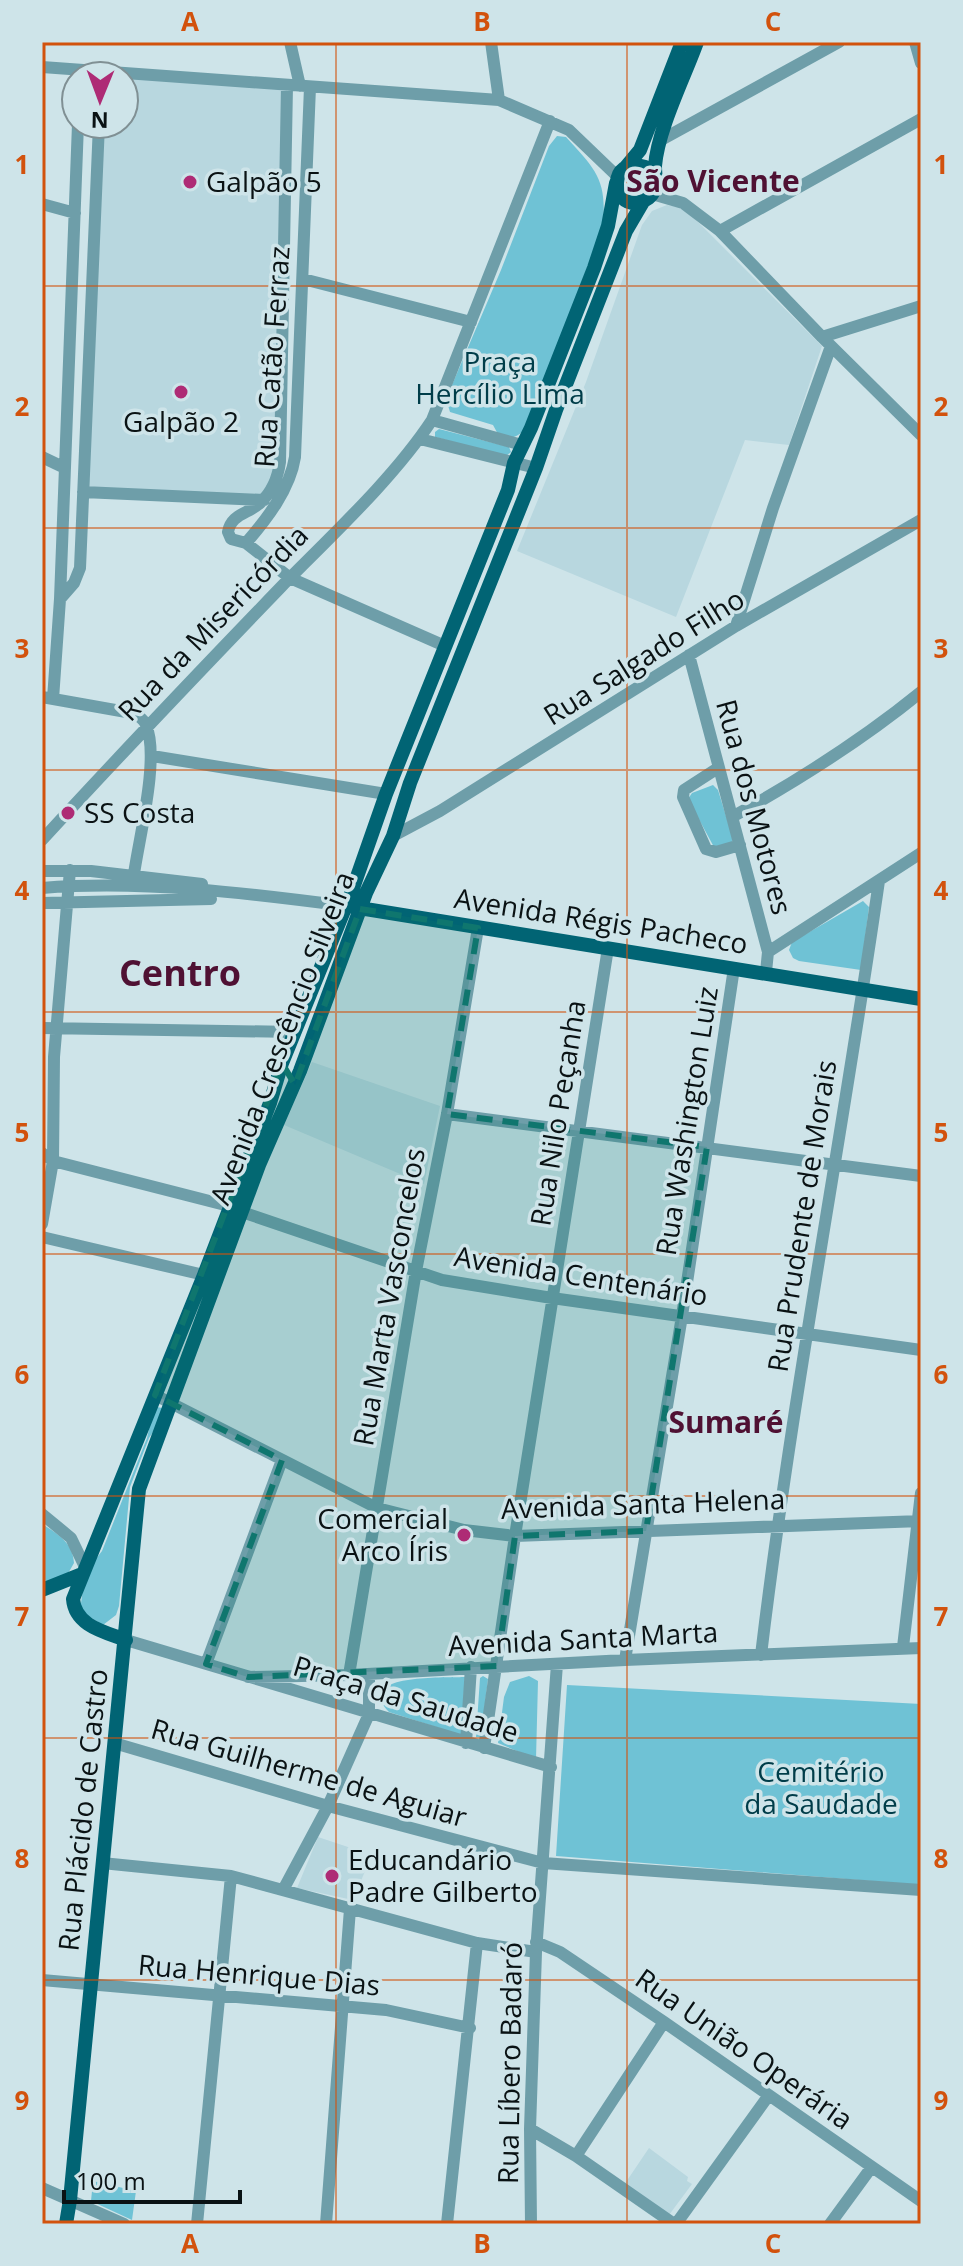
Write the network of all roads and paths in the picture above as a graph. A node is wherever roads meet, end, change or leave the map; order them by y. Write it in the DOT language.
graph roads {
  1 [pos="290,42"];
  2 [pos="491,42"];
  3 [pos="682,42"];
  4 [pos="697,42"];
  5 [pos="839,42"];
  6 [pos="915,42"];
  7 [pos="921,63"];
  8 [pos="140,77"];
  9 [pos="299,87"];
  10 [pos="499,100"];
  11 [pos="921,119"];
  12 [pos="550,121"];
  13 [pos="77,140"];
  14 [pos="98,140"];
  15 [pos="661,140"];
  16 [pos="620,176"];
  17 [pos="654,177"];
  18 [pos="647,198"];
  19 [pos="42,204"];
  20 [pos="75,213"];
  21 [pos="720,231"];
  22 [pos="303,279"];
  23 [pos="921,306"];
  24 [pos="471,322"];
  25 [pos="826,342"];
  26 [pos="432,420"];
  27 [pos="921,435"];
  28 [pos="420,439"];
  29 [pos="522,445"];
  30 [pos="42,457"];
  31 [pos="514,463"];
  32 [pos="65,468"];
  33 [pos="536,468"];
  34 [pos="83,492"];
  35 [pos="264,500"];
  36 [pos="921,520"];
  37 [pos="246,543"];
  38 [pos="290,578"];
  39 [pos="60,599"];
  40 [pos="736,626"];
  41 [pos="445,646"];
  42 [pos="689,655"];
  43 [pos="921,692"];
  44 [pos="48,698"];
  45 [pos="147,726"];
  46 [pos="152,756"];
  47 [pos="718,768"];
  48 [pos="386,794"];
  49 [pos="405,798"];
  50 [pos="732,817"];
  51 [pos="393,836"];
  52 [pos="42,840"];
  53 [pos="740,845"];
  54 [pos="921,853"];
  55 [pos="914,863"];
  56 [pos="70,870"];
  57 [pos="42,871"];
  58 [pos="130,880"];
  59 [pos="879,881"];
  60 [pos="42,888"];
  61 [pos="273,897"];
  62 [pos="42,903"];
  63 [pos="67,903"];
  64 [pos="353,908"];
  65 [pos="478,928"];
  66 [pos="608,948"];
  67 [pos="768,952"];
  68 [pos="734,968"];
  69 [pos="766,972"];
  70 [pos="864,988"];
  71 [pos="921,999"];
  72 [pos="58,1027"];
  73 [pos="42,1028"];
  74 [pos="294,1032"];
  75 [pos="312,1036"];
  76 [pos="282,1063"];
  77 [pos="300,1071"];
  78 [pos="447,1114"];
  79 [pos="580,1133"];
  80 [pos="707,1147"];
  81 [pos="47,1157"];
  82 [pos="834,1163"];
  83 [pos="921,1176"];
  84 [pos="236,1209"];
  85 [pos="42,1224"];
  86 [pos="42,1237"];
  87 [pos="416,1271"];
  88 [pos="204,1275"];
  89 [pos="552,1298"];
  90 [pos="682,1316"];
  91 [pos="808,1335"];
  92 [pos="921,1350"];
  93 [pos="155,1395"];
  94 [pos="171,1403"];
  95 [pos="282,1460"];
  96 [pos="921,1493"];
  97 [pos="377,1508"];
  98 [pos="42,1514"];
  99 [pos="920,1521"];
  100 [pos="776,1525"];
  101 [pos="646,1531"];
  102 [pos="515,1536"];
  103 [pos="84,1570"];
  104 [pos="42,1590"];
  105 [pos="126,1614"];
  106 [pos="101,1631"];
  107 [pos="126,1640"];
  108 [pos="903,1647"];
  109 [pos="921,1648"];
  110 [pos="761,1655"];
  111 [pos="625,1660"];
  112 [pos="206,1664"];
  113 [pos="557,1664"];
  114 [pos="497,1666"];
  115 [pos="471,1667"];
  116 [pos="369,1674"];
  117 [pos="349,1675"];
  118 [pos="248,1677"];
  119 [pos="369,1714"];
  120 [pos="114,1743"];
  121 [pos="466,1743"];
  122 [pos="484,1748"];
  123 [pos="551,1767"];
  124 [pos="328,1806"];
  125 [pos="102,1863"];
  126 [pos="543,1863"];
  127 [pos="231,1876"];
  128 [pos="283,1890"];
  129 [pos="921,1890"];
  130 [pos="350,1909"];
  131 [pos="477,1943"];
  132 [pos="536,1947"];
  133 [pos="42,1980"];
  134 [pos="91,1984"];
  135 [pos="218,1996"];
  136 [pos="343,2006"];
  137 [pos="664,2022"];
  138 [pos="470,2028"];
  139 [pos="769,2095"];
  140 [pos="530,2129"];
  141 [pos="576,2156"];
  142 [pos="871,2168"];
  143 [pos="42,2188"];
  144 [pos="70,2200"];
  145 [pos="921,2201"];
  146 [pos="66,2224"];
  147 [pos="124,2224"];
  148 [pos="197,2224"];
  149 [pos="326,2224"];
  150 [pos="447,2224"];
  151 [pos="531,2224"];
  152 [pos="675,2224"];
  153 [pos="830,2224"];
  1 -- 9 [label="street, Rua Catão Ferraz"];
  2 -- 10 [label="street"];
  3 -- 16 [label="main road"];
  4 -- 15 [label="main road"];
  5 -- 15 [label="street"];
  6 -- 7 [label="street"];
  8 -- 9 [label="street"];
  9 -- 10 [label="street"];
  9 -- 22 [label="street, Rua Catão Ferraz"];
  9 -- 35 [label="street, Rua Catão Ferraz"];
  10 -- 12 [label="street"];
  11 -- 21 [label="street"];
  12 -- 16 [label="street"];
  12 -- 24 [label="street"];
  13 -- 20 [label="street"];
  14 -- 34 [label="street"];
  15 -- 17 [label="main road"];
  16 -- 17 [label="main road"];
  16 -- 18 [label="main road"];
  16 -- 29 [label="main road"];
  17 -- 18 [label="main road"];
  18 -- 21 [label="street"];
  18 -- 33 [label="main road"];
  19 -- 20 [label="street"];
  20 -- 32 [label="street"];
  21 -- 25 [label="street"];
  22 -- 24 [label="street"];
  22 -- 37 [label="street, Rua Catão Ferraz"];
  23 -- 25 [label="street"];
  24 -- 26 [label="street"];
  25 -- 27 [label="street"];
  25 -- 40 [label="street"];
  26 -- 28 [label="street"];
  26 -- 29 [label="street"];
  28 -- 31 [label="street"];
  28 -- 38 [label="street, Rua da Misericórdia"];
  29 -- 31 [label="main road"];
  30 -- 32 [label="street"];
  31 -- 33 [label="street"];
  31 -- 41 [label="main road, Avenida Crescêncio Silveira"];
  32 -- 39 [label="street"];
  33 -- 49 [label="main road, Avenida Crescêncio Silveira"];
  34 -- 35 [label="street, Rua Catão Ferraz"];
  34 -- 39 [label="street"];
  35 -- 37 [label="street, Rua Catão Ferraz"];
  36 -- 40 [label="street, Rua Salgado Filho"];
  37 -- 38 [label="street"];
  38 -- 41 [label="street"];
  38 -- 45 [label="street, Rua da Misericórdia"];
  39 -- 44 [label="street"];
  40 -- 42 [label="street, Rua Salgado Filho"];
  41 -- 48 [label="main road, Avenida Crescêncio Silveira"];
  42 -- 47 [label="street, Rua dos Motores"];
  42 -- 51 [label="street, Rua Salgado Filho"];
  43 -- 50 [label="street"];
  44 -- 45 [label="street"];
  45 -- 46 [label="street"];
  45 -- 52 [label="street, Rua da Misericórdia"];
  46 -- 48 [label="street"];
  46 -- 58 [label="street"];
  47 -- 50 [label="street, Rua dos Motores"];
  47 -- 53 [label="street"];
  48 -- 49 [label="main road"];
  48 -- 64 [label="main road, Avenida Crescêncio Silveira"];
  49 -- 51 [label="main road, Avenida Crescêncio Silveira"];
  50 -- 53 [label="street, Rua dos Motores"];
  51 -- 64 [label="main road, Avenida Crescêncio Silveira"];
  53 -- 67 [label="street, Rua dos Motores"];
  54 -- 55 [label="street"];
  55 -- 59 [label="street"];
  56 -- 57 [label="street, Avenida Régis Pacheco"];
  56 -- 58 [label="street, Avenida Régis Pacheco"];
  56 -- 63 [label="street"];
  58 -- 60 [label="street"];
  58 -- 61 [label="street, Avenida Régis Pacheco"];
  59 -- 67 [label="street"];
  59 -- 70 [label="street, Rua Prudente de Morais"];
  61 -- 63 [label="street, Avenida Régis Pacheco"];
  61 -- 64 [label="street, Avenida Régis Pacheco"];
  62 -- 63 [label="street, Avenida Régis Pacheco"];
  63 -- 72 [label="street"];
  64 -- 65 [label="main road, Avenida Régis Pacheco"];
  64 -- 74 [label="main road, Avenida Crescêncio Silveira"];
  64 -- 75 [label="main road, Avenida Crescêncio Silveira"];
  65 -- 66 [label="main road, Avenida Régis Pacheco"];
  65 -- 78 [label="street, Rua Marta Vasconcelos"];
  66 -- 68 [label="main road, Avenida Régis Pacheco"];
  66 -- 79 [label="street, Rua Nilo Peçanha"];
  67 -- 69 [label="street, Rua dos Motores"];
  68 -- 69 [label="main road, Avenida Régis Pacheco"];
  68 -- 80 [label="street, Rua Washington Luiz"];
  69 -- 70 [label="main road, Avenida Régis Pacheco"];
  70 -- 71 [label="main road, Avenida Régis Pacheco"];
  70 -- 82 [label="street, Rua Prudente de Morais"];
  72 -- 73 [label="street"];
  72 -- 74 [label="street"];
  72 -- 81 [label="street"];
  74 -- 75 [label="main road"];
  74 -- 76 [label="main road, Avenida Crescêncio Silveira"];
  75 -- 77 [label="main road, Avenida Crescêncio Silveira"];
  76 -- 77 [label="main road"];
  76 -- 84 [label="main road, Avenida Crescêncio Silveira"];
  77 -- 84 [label="main road, Avenida Crescêncio Silveira"];
  78 -- 79 [label="street"];
  78 -- 87 [label="street, Rua Marta Vasconcelos"];
  79 -- 80 [label="street"];
  79 -- 89 [label="street, Rua Nilo Peçanha"];
  80 -- 82 [label="street"];
  80 -- 90 [label="street, Rua Washington Luiz"];
  81 -- 84 [label="street, Avenida Centenário"];
  81 -- 85 [label="street"];
  82 -- 83 [label="street"];
  82 -- 91 [label="street, Rua Prudente de Morais"];
  84 -- 87 [label="street, Avenida Centenário"];
  84 -- 88 [label="main road, Avenida Crescêncio Silveira"];
  84 -- 94 [label="main road, Avenida Crescêncio Silveira"];
  86 -- 88 [label="street"];
  87 -- 89 [label="street, Avenida Centenário"];
  87 -- 97 [label="street, Rua Marta Vasconcelos"];
  88 -- 93 [label="main road, Avenida Crescêncio Silveira"];
  89 -- 90 [label="street, Avenida Centenário"];
  89 -- 102 [label="street, Rua Nilo Peçanha"];
  90 -- 91 [label="street, Avenida Centenário"];
  90 -- 101 [label="street, Rua Washington Luiz"];
  91 -- 92 [label="street, Avenida Centenário"];
  91 -- 100 [label="street, Rua Prudente de Morais"];
  93 -- 94 [label="street, Avenida Santa Helena"];
  93 -- 103 [label="main road, Avenida Crescêncio Silveira"];
  94 -- 95 [label="street, Avenida Santa Helena"];
  94 -- 105 [label="main road, Avenida Crescêncio Silveira"];
  95 -- 97 [label="street, Avenida Santa Helena"];
  95 -- 112 [label="street"];
  96 -- 99 [label="street"];
  97 -- 102 [label="street, Avenida Santa Helena"];
  97 -- 117 [label="street, Rua Marta Vasconcelos"];
  98 -- 103 [label="street"];
  99 -- 100 [label="street, Avenida Santa Helena"];
  99 -- 108 [label="street"];
  100 -- 101 [label="street, Avenida Santa Helena"];
  100 -- 110 [label="street, Rua Prudente de Morais"];
  101 -- 102 [label="street, Avenida Santa Helena"];
  101 -- 111 [label="street, Rua Washington Luiz"];
  102 -- 114 [label="street, Rua Nilo Peçanha"];
  103 -- 104 [label="main road"];
  103 -- 106 [label="main road, Avenida Crescêncio Silveira"];
  105 -- 106 [label="main road"];
  105 -- 107 [label="main road, Avenida Crescêncio Silveira"];
  106 -- 107 [label="main road"];
  107 -- 112 [label="street, Praça da Saudade"];
  107 -- 120 [label="main road, Rua Plácido de Castro"];
  108 -- 109 [label="street, Avenida Santa Marta"];
  108 -- 110 [label="street, Avenida Santa Marta"];
  110 -- 111 [label="street, Avenida Santa Marta"];
  111 -- 113 [label="street, Avenida Santa Marta"];
  112 -- 118 [label="street, Praça da Saudade"];
  113 -- 114 [label="street, Avenida Santa Marta"];
  113 -- 123 [label="street, Rua Líbero Badaró"];
  114 -- 115 [label="street, Avenida Santa Marta"];
  114 -- 122 [label="street, Rua Nilo Peçanha"];
  115 -- 116 [label="street, Avenida Santa Marta"];
  115 -- 121 [label="street"];
  116 -- 117 [label="street, Avenida Santa Marta"];
  116 -- 119 [label="street"];
  117 -- 118 [label="street, Avenida Santa Marta"];
  118 -- 119 [label="street, Praça da Saudade"];
  119 -- 121 [label="street, Praça da Saudade"];
  119 -- 124 [label="street"];
  120 -- 124 [label="street, Rua Guilherme de Aguiar"];
  120 -- 125 [label="main road, Rua Plácido de Castro"];
  121 -- 122 [label="street, Praça da Saudade"];
  122 -- 123 [label="street, Praça da Saudade"];
  123 -- 126 [label="street, Rua Líbero Badaró"];
  124 -- 126 [label="street, Rua Guilherme de Aguiar"];
  124 -- 128 [label="street"];
  125 -- 127 [label="street, Rua União Operária"];
  125 -- 134 [label="main road, Rua Plácido de Castro"];
  126 -- 129 [label="street, Rua Guilherme de Aguiar"];
  126 -- 132 [label="street, Rua Líbero Badaró"];
  127 -- 128 [label="street, Rua União Operária"];
  127 -- 135 [label="street"];
  128 -- 130 [label="street, Rua União Operária"];
  130 -- 131 [label="street, Rua União Operária"];
  130 -- 136 [label="street"];
  131 -- 132 [label="street, Rua União Operária"];
  131 -- 138 [label="street"];
  132 -- 137 [label="street, Rua União Operária"];
  132 -- 140 [label="street, Rua Líbero Badaró"];
  133 -- 134 [label="street, Rua Henrique Dias"];
  134 -- 135 [label="street, Rua Henrique Dias"];
  134 -- 144 [label="main road, Rua Plácido de Castro"];
  135 -- 136 [label="street, Rua Henrique Dias"];
  135 -- 148 [label="street"];
  136 -- 138 [label="street, Rua Henrique Dias"];
  136 -- 149 [label="street"];
  137 -- 139 [label="street, Rua União Operária"];
  137 -- 141 [label="street"];
  138 -- 150 [label="street"];
  139 -- 142 [label="street, Rua União Operária"];
  139 -- 152 [label="street"];
  140 -- 141 [label="street"];
  140 -- 151 [label="street, Rua Líbero Badaró"];
  141 -- 152 [label="street"];
  142 -- 145 [label="street, Rua União Operária"];
  142 -- 153 [label="street"];
  143 -- 144 [label="street"];
  144 -- 146 [label="main road, Rua Plácido de Castro"];
  144 -- 147 [label="street"];
}
